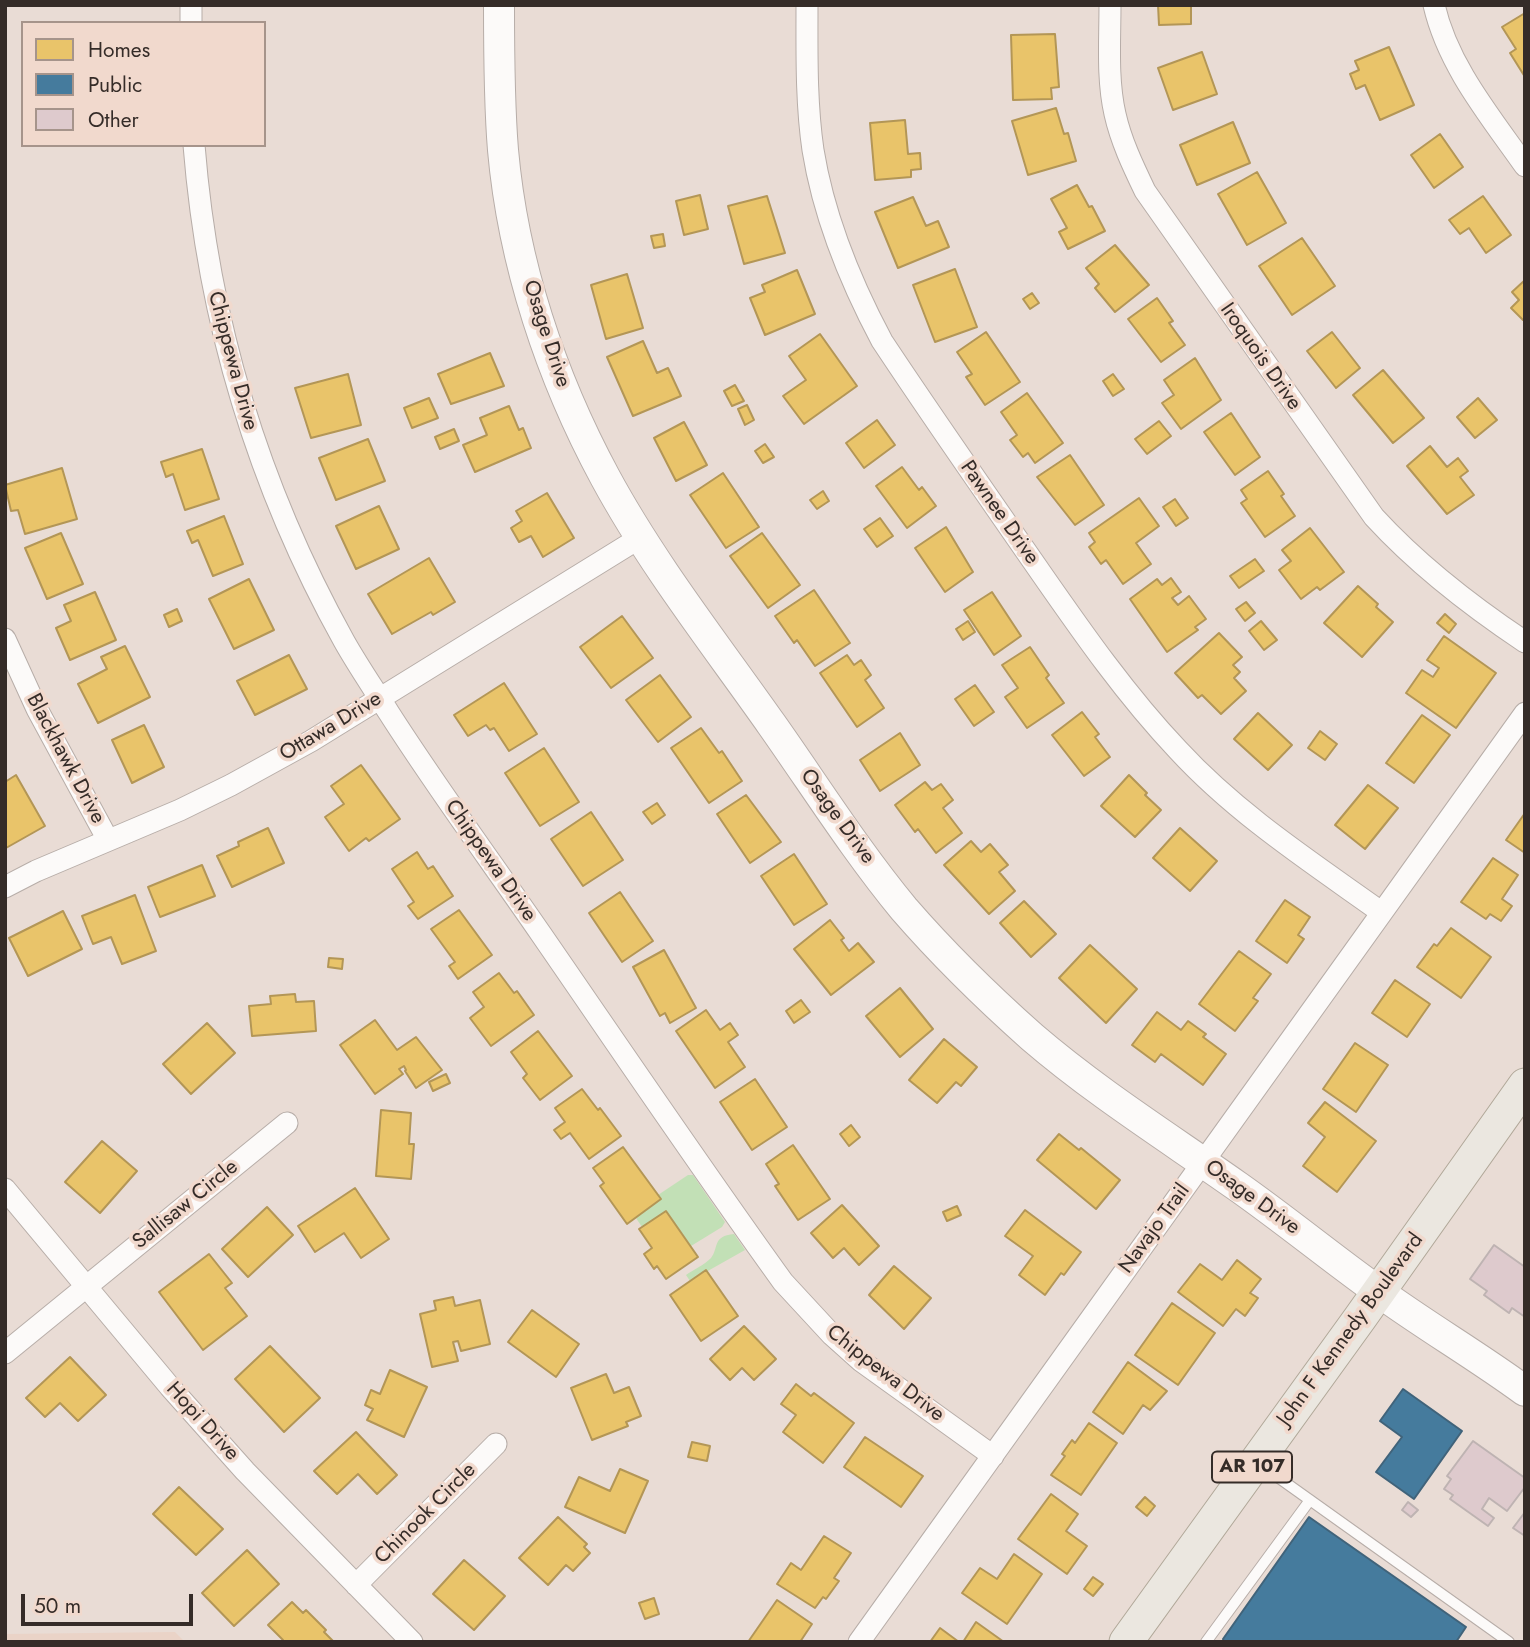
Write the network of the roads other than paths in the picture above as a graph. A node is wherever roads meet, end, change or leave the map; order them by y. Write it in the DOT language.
graph roads {
  1 [pos="499,5"];
  2 [pos="807,5"];
  3 [pos="1110,5"];
  4 [pos="1434,5"];
  5 [pos="194,147"];
  6 [pos="1525,166"];
  7 [pos="641,537"];
  8 [pos="5,639"];
  9 [pos="1525,642"];
  10 [pos="380,698"];
  11 [pos="1525,713"];
  12 [pos="108,840"];
  13 [pos="5,887"];
  14 [pos="1381,912"];
  15 [pos="1525,1085"];
  16 [pos="287,1123"];
  17 [pos="1203,1162"];
  18 [pos="5,1189"];
  19 [pos="86,1287"];
  20 [pos="1378,1292"];
  21 [pos="5,1353"];
  22 [pos="1525,1391"];
  23 [pos="496,1444"];
  24 [pos="993,1455"];
  25 [pos="1256,1462"];
  26 [pos="1310,1500"];
  27 [pos="356,1584"];
  28 [pos="412,1642"];
  29 [pos="859,1642"];
  30 [pos="1126,1642"];
  31 [pos="1206,1642"];
  32 [pos="1509,1642"];
  1 -- 7 [label="street, Osage Drive"];
  2 -- 14 [label="street, Pawnee Drive"];
  3 -- 9 [label="street, Iroquois Drive"];
  4 -- 6 [label="street"];
  5 -- 10 [label="street, Chippewa Drive"];
  7 -- 10 [label="street, Ottawa Drive"];
  7 -- 17 [label="street, Osage Drive"];
  8 -- 12 [label="street, Blackhawk Drive"];
  10 -- 12 [label="street, Ottawa Drive"];
  10 -- 24 [label="street, Chippewa Drive"];
  11 -- 14 [label="street, Navajo Trail"];
  12 -- 13 [label="street, Ottawa Drive"];
  14 -- 17 [label="street, Navajo Trail"];
  15 -- 20 [label="main road, John F Kennedy Boulevard / AR 107"];
  16 -- 19 [label="street, Sallisaw Circle"];
  17 -- 20 [label="street, Osage Drive"];
  17 -- 24 [label="street, Navajo Trail"];
  18 -- 19 [label="street, Hopi Drive"];
  19 -- 21 [label="street, Sallisaw Circle"];
  19 -- 27 [label="street, Hopi Drive"];
  20 -- 22 [label="street, Osage Drive"];
  20 -- 25 [label="main road, John F Kennedy Boulevard / AR 107"];
  23 -- 27 [label="street, Chinook Circle"];
  24 -- 29 [label="street, Navajo Trail"];
  25 -- 26 [label="lane"];
  25 -- 30 [label="main road, John F Kennedy Boulevard / AR 107"];
  26 -- 31 [label="lane"];
  26 -- 32 [label="lane"];
  27 -- 28 [label="street, Hopi Drive"];
}
